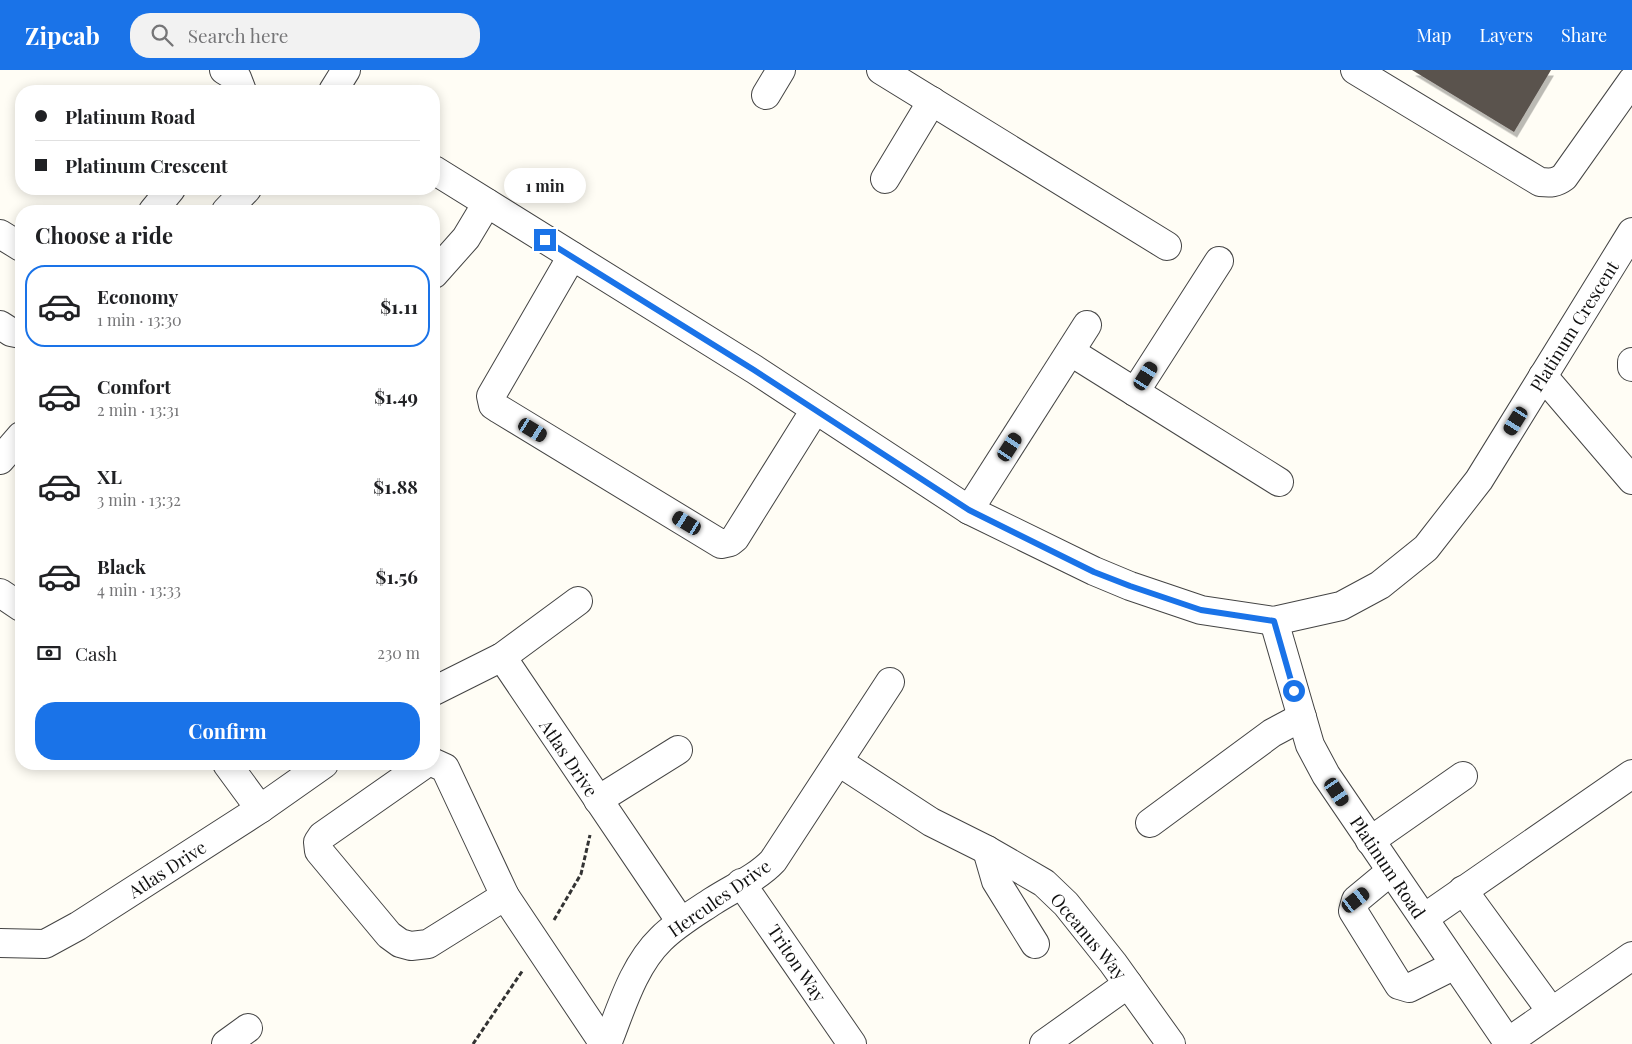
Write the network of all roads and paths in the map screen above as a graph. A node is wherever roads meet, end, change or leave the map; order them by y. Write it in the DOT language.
graph roads {
  1 [pos="224,70"];
  2 [pos="346,70"];
  3 [pos="781,70"];
  4 [pos="881,70"];
  5 [pos="1356,70"];
  6 [pos="1632,81"];
  7 [pos="240,85"];
  8 [pos="337,85"];
  9 [pos="766,95"];
  10 [pos="932,101"];
  11 [pos="440,174"];
  12 [pos="885,179"];
  13 [pos="166,195"];
  14 [pos="241,195"];
  15 [pos="486,203"];
  16 [pos="158,205"];
  17 [pos="231,205"];
  18 [pos="1632,232"];
  19 [pos="0,234"];
  20 [pos="15,243"];
  21 [pos="1167,246"];
  22 [pos="572,256"];
  23 [pos="1219,262"];
  24 [pos="440,267"];
  25 [pos="0,325"];
  26 [pos="1087,325"];
  27 [pos="15,333"];
  28 [pos="1071,352"];
  29 [pos="1632,362"];
  30 [pos="1632,367"];
  31 [pos="1543,376"];
  32 [pos="1136,392"];
  33 [pos="815,410"];
  34 [pos="15,443"];
  35 [pos="0,460"];
  36 [pos="1632,480"];
  37 [pos="1280,482"];
  38 [pos="969,510"];
  39 [pos="0,593"];
  40 [pos="578,601"];
  41 [pos="15,602"];
  42 [pos="1274,621"];
  43 [pos="502,657"];
  44 [pos="890,682"];
  45 [pos="440,688"];
  46 [pos="1302,717"];
  47 [pos="678,750"];
  48 [pos="839,762"];
  49 [pos="440,765"];
  50 [pos="232,770"];
  51 [pos="315,770"];
  52 [pos="416,770"];
  53 [pos="1632,774"];
  54 [pos="1463,776"];
  55 [pos="598,800"];
  56 [pos="260,808"];
  57 [pos="1150,823"];
  58 [pos="1370,841"];
  59 [pos="987,850"];
  60 [pos="1391,871"];
  61 [pos="741,882"];
  62 [pos="1463,890"];
  63 [pos="505,896"];
  64 [pos="1424,918"];
  65 [pos="681,922"];
  66 [pos="0,944"];
  67 [pos="1035,944"];
  68 [pos="1632,956"];
  69 [pos="1455,964"];
  70 [pos="1128,984"];
  71 [pos="1551,1011"];
  72 [pos="248,1028"];
  73 [pos="1508,1043"];
  74 [pos="226,1044"];
  75 [pos="606,1044"];
  76 [pos="852,1044"];
  77 [pos="1044,1044"];
  78 [pos="1171,1044"];
  1 -- 7 [label="street"];
  2 -- 8 [label="street"];
  3 -- 9 [label="street"];
  4 -- 10 [label="street"];
  5 -- 6 [label="street"];
  10 -- 12 [label="street"];
  10 -- 21 [label="street"];
  11 -- 15 [label="street, Platinum Crescent"];
  13 -- 16 [label="street"];
  14 -- 17 [label="street"];
  15 -- 22 [label="street, Platinum Crescent"];
  15 -- 24 [label="street"];
  18 -- 31 [label="street, Platinum Crescent"];
  19 -- 20 [label="street"];
  22 -- 33 [label="street, Platinum Crescent"];
  22 -- 33 [label="street"];
  23 -- 32 [label="street"];
  25 -- 27 [label="street"];
  26 -- 28 [label="street"];
  28 -- 32 [label="street"];
  28 -- 38 [label="street"];
  29 -- 30 [label="street"];
  31 -- 36 [label="street"];
  31 -- 42 [label="street, Platinum Crescent"];
  32 -- 37 [label="street"];
  33 -- 38 [label="street, Platinum Crescent"];
  34 -- 35 [label="street"];
  38 -- 42 [label="street, Platinum Crescent"];
  39 -- 41 [label="street"];
  40 -- 43 [label="street"];
  42 -- 46 [label="street, Platinum Road"];
  43 -- 45 [label="street"];
  43 -- 55 [label="street, Atlas Drive"];
  44 -- 48 [label="street, Hercules Drive"];
  46 -- 57 [label="street"];
  46 -- 58 [label="street, Platinum Road"];
  47 -- 55 [label="street"];
  48 -- 59 [label="street, Oceanus Way"];
  48 -- 61 [label="street, Hercules Drive"];
  49 -- 63 [label="street"];
  50 -- 56 [label="street"];
  51 -- 56 [label="street, Atlas Drive"];
  52 -- 63 [label="street"];
  53 -- 62 [label="street"];
  54 -- 58 [label="street"];
  55 -- 65 [label="street, Atlas Drive"];
  56 -- 66 [label="street, Atlas Drive"];
  58 -- 60 [label="street, Platinum Road"];
  59 -- 67 [label="street"];
  59 -- 70 [label="street, Oceanus Way"];
  60 -- 64 [label="street, Platinum Road"];
  60 -- 69 [label="street"];
  61 -- 65 [label="street, Hercules Drive"];
  61 -- 76 [label="street, Triton Way"];
  62 -- 64 [label="street"];
  62 -- 71 [label="street"];
  63 -- 75 [label="street"];
  64 -- 69 [label="street, Platinum Road"];
  65 -- 75 [label="street, Hercules Drive"];
  68 -- 71 [label="street"];
  69 -- 73 [label="street, Platinum Road"];
  70 -- 77 [label="street"];
  70 -- 78 [label="street, Oceanus Way"];
  71 -- 73 [label="street"];
  72 -- 74 [label="street"];
}
